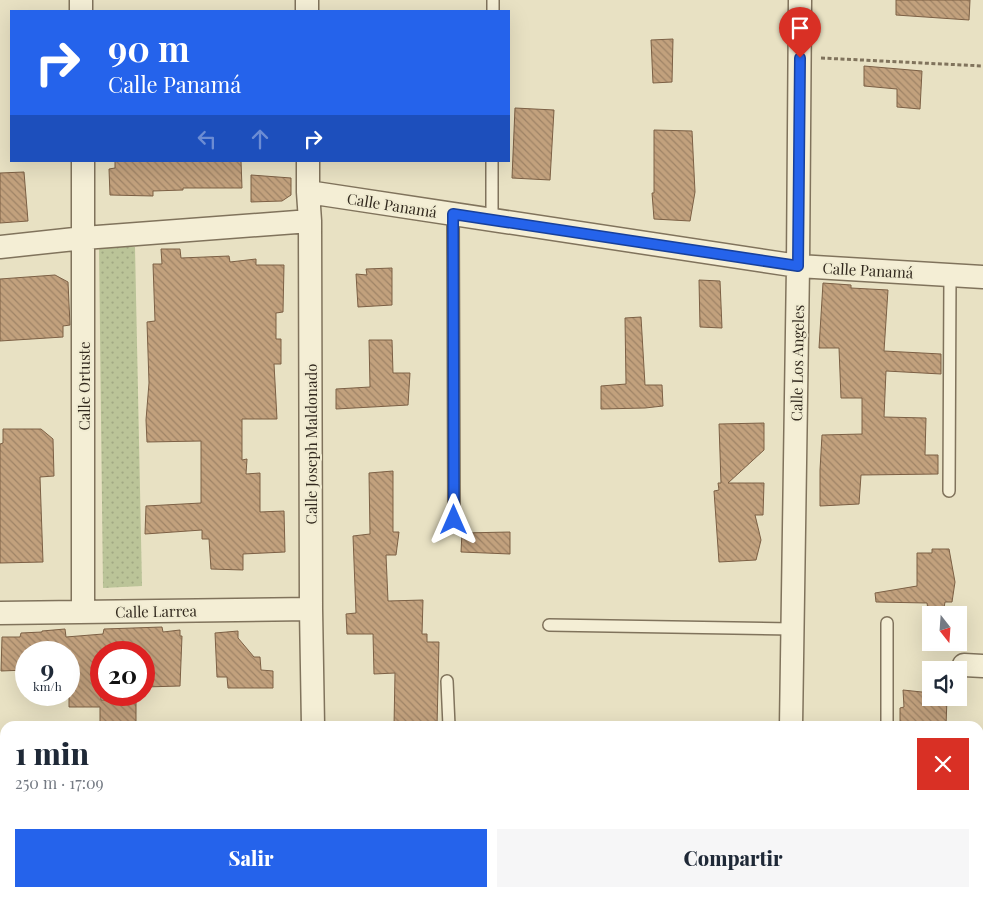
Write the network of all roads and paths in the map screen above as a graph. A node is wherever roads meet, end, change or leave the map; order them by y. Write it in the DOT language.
graph roads {
  1 [pos="86,0"];
  2 [pos="800,0"];
  3 [pos="81,1"];
  4 [pos="800,58"];
  5 [pos="983,66"];
  6 [pos="83,162"];
  7 [pos="308,162"];
  8 [pos="492,162"];
  9 [pos="308,192"];
  10 [pos="453,214"];
  11 [pos="492,219"];
  12 [pos="310,221"];
  13 [pos="84,238"];
  14 [pos="0,247"];
  15 [pos="798,266"];
  16 [pos="950,275"];
  17 [pos="983,278"];
  18 [pos="948,491"];
  19 [pos="454,520"];
  20 [pos="311,610"];
  21 [pos="0,612"];
  22 [pos="84,612"];
  23 [pos="887,623"];
  24 [pos="549,624"];
  25 [pos="792,629"];
  26 [pos="447,681"];
  27 [pos="313,721"];
  28 [pos="449,721"];
  29 [pos="791,721"];
  30 [pos="887,721"];
  1 -- 3 [label="lane"];
  2 -- 4 [label="street, Calle Los Angeles"];
  4 -- 5 [label="path"];
  4 -- 15 [label="street, Calle Los Angeles"];
  6 -- 13 [label="street, Calle Ortuste"];
  7 -- 9 [label="street, Calle Joseph Maldonado"];
  8 -- 11 [label="lane"];
  9 -- 10 [label="street, Calle Panamá"];
  9 -- 12 [label="street, Calle Joseph Maldonado"];
  10 -- 11 [label="street, Calle Panamá"];
  10 -- 19 [label="lane"];
  11 -- 15 [label="street, Calle Panamá"];
  12 -- 13 [label="street"];
  12 -- 20 [label="street, Calle Joseph Maldonado"];
  13 -- 14 [label="street"];
  13 -- 22 [label="street, Calle Ortuste"];
  15 -- 16 [label="street, Calle Panamá"];
  15 -- 25 [label="street, Calle Los Angeles"];
  16 -- 17 [label="street, Calle Panamá"];
  16 -- 18 [label="lane"];
  20 -- 22 [label="street, Calle Larrea"];
  20 -- 27 [label="street, Calle Joseph Maldonado"];
  21 -- 22 [label="street, Calle Larrea"];
  23 -- 30 [label="lane"];
  24 -- 25 [label="lane"];
  25 -- 29 [label="street, Calle Los Angeles"];
  26 -- 28 [label="lane"];
}
